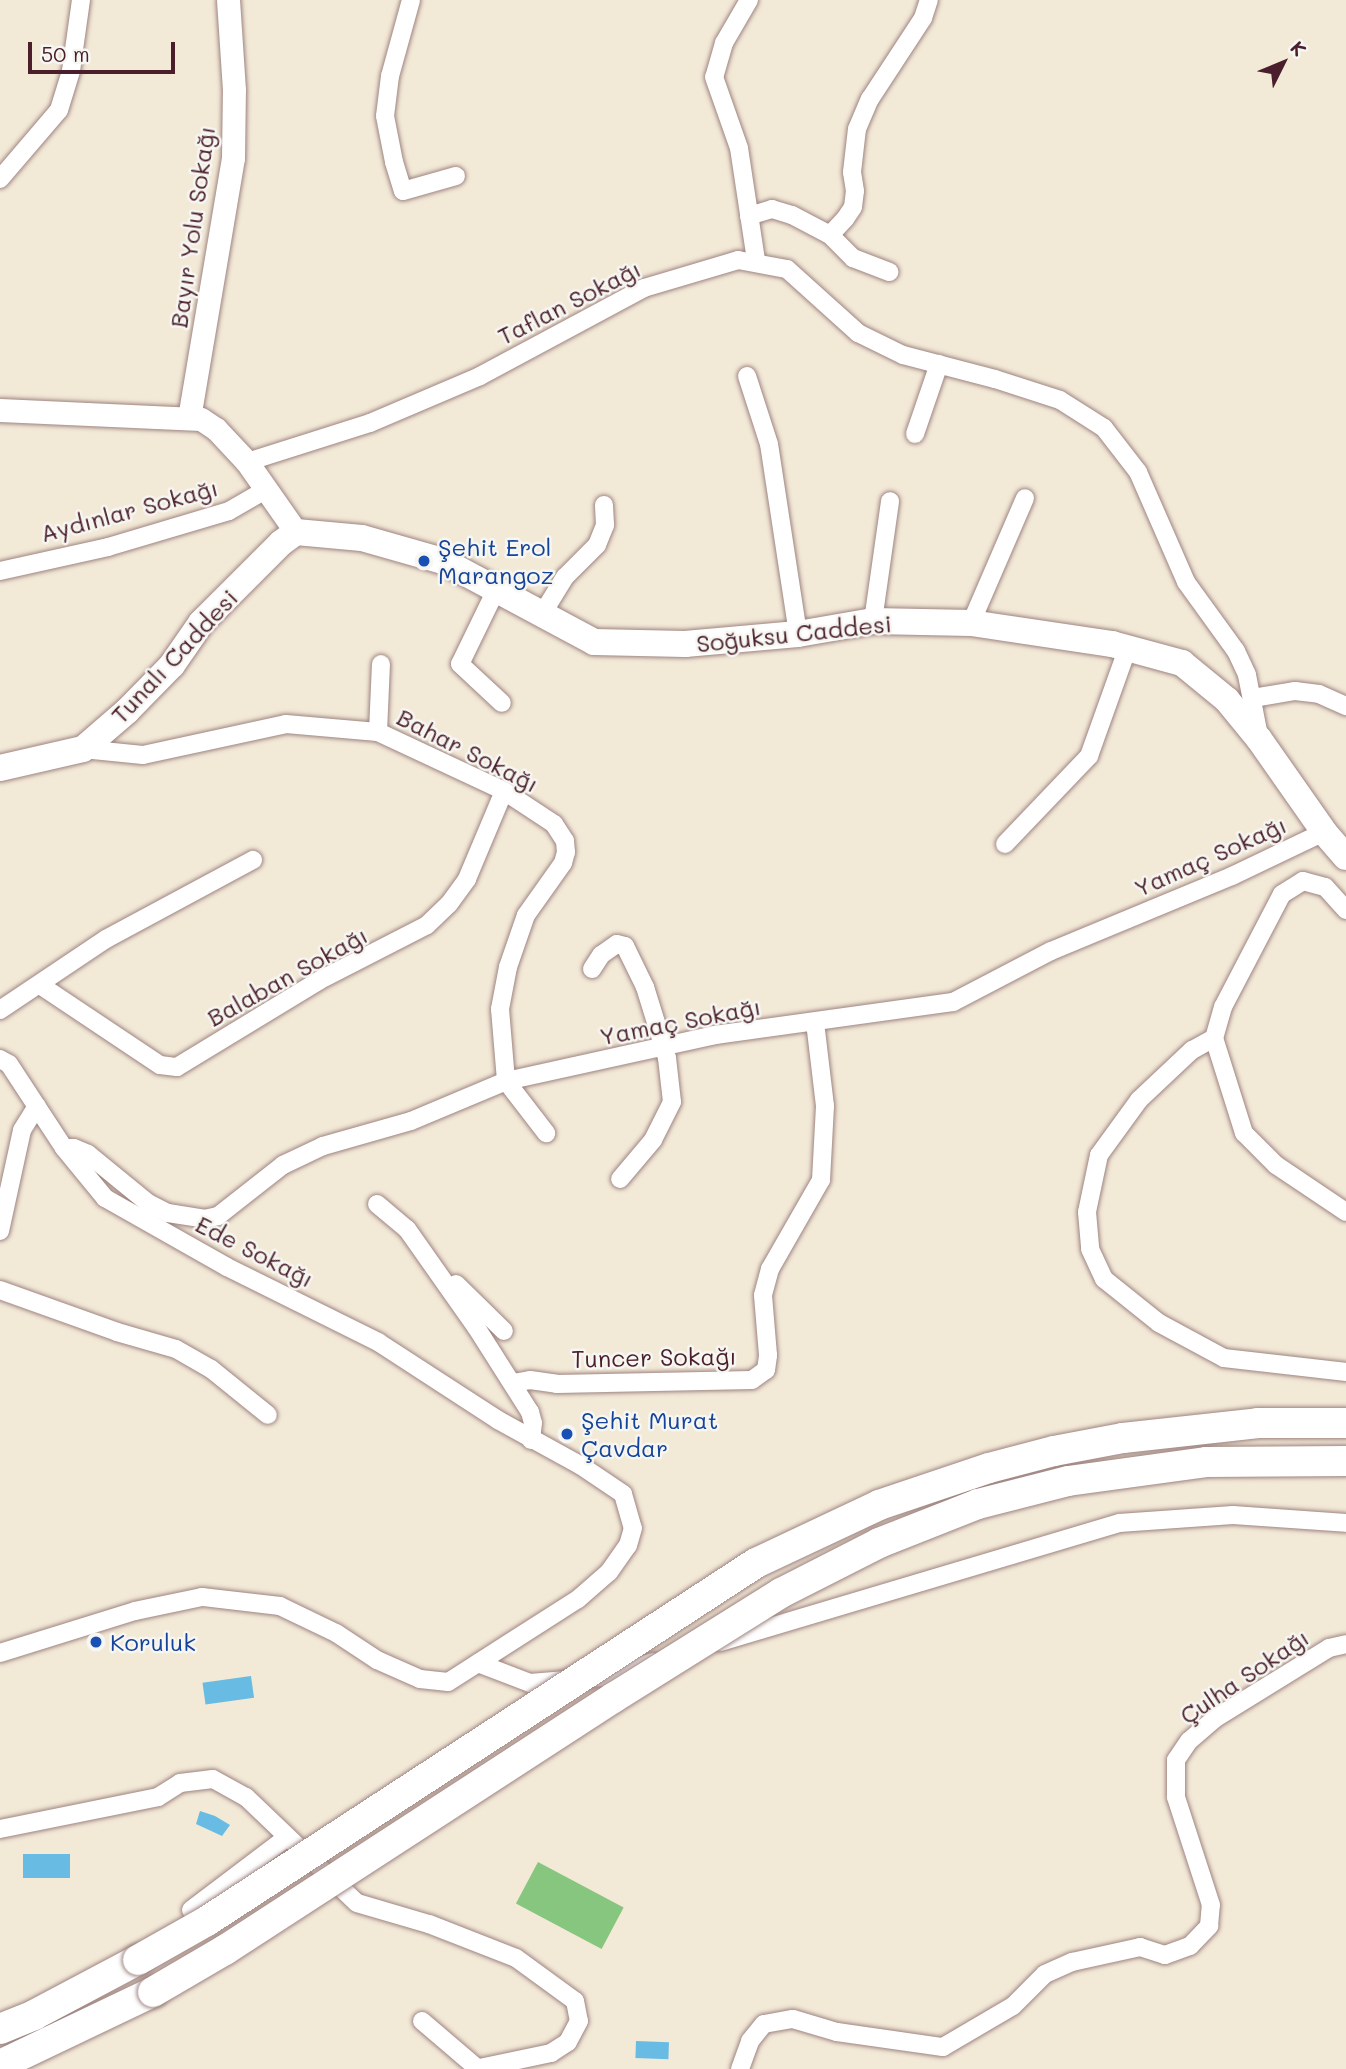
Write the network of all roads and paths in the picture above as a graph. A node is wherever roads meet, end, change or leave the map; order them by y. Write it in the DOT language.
graph roads {
  1 [pos="81,0"];
  2 [pos="228,0"];
  3 [pos="411,0"];
  4 [pos="749,0"];
  5 [pos="929,0"];
  6 [pos="456,176"];
  7 [pos="0,180"];
  8 [pos="749,216"];
  9 [pos="830,235"];
  10 [pos="756,261"];
  11 [pos="889,272"];
  12 [pos="939,364"];
  13 [pos="747,376"];
  14 [pos="0,410"];
  15 [pos="189,418"];
  16 [pos="915,434"];
  17 [pos="247,462"];
  18 [pos="267,489"];
  19 [pos="1025,498"];
  20 [pos="890,501"];
  21 [pos="604,505"];
  22 [pos="296,532"];
  23 [pos="0,571"];
  24 [pos="496,590"];
  25 [pos="541,616"];
  26 [pos="873,621"];
  27 [pos="971,623"];
  28 [pos="798,634"];
  29 [pos="1128,648"];
  30 [pos="381,664"];
  31 [pos="1253,698"];
  32 [pos="502,703"];
  33 [pos="1346,706"];
  34 [pos="378,732"];
  35 [pos="1259,739"];
  36 [pos="83,749"];
  37 [pos="0,768"];
  38 [pos="504,792"];
  39 [pos="1324,832"];
  40 [pos="1005,844"];
  41 [pos="1346,857"];
  42 [pos="253,860"];
  43 [pos="1346,910"];
  44 [pos="592,969"];
  45 [pos="40,985"];
  46 [pos="0,1010"];
  47 [pos="815,1023"];
  48 [pos="1214,1038"];
  49 [pos="661,1047"];
  50 [pos="0,1059"];
  51 [pos="506,1081"];
  52 [pos="37,1106"];
  53 [pos="546,1133"];
  54 [pos="64,1148"];
  55 [pos="620,1179"];
  56 [pos="377,1204"];
  57 [pos="1346,1212"];
  58 [pos="0,1231"];
  59 [pos="432,1264"];
  60 [pos="0,1290"];
  61 [pos="504,1331"];
  62 [pos="1346,1371"];
  63 [pos="513,1382"];
  64 [pos="268,1415"];
  65 [pos="1346,1423"];
  66 [pos="531,1440"];
  67 [pos="1346,1461"];
  68 [pos="1346,1523"];
  69 [pos="1346,1644"];
  70 [pos="0,1653"];
  71 [pos="478,1663"];
  72 [pos="0,1829"];
  73 [pos="287,1837"];
  74 [pos="191,1910"];
  75 [pos="422,2021"];
  76 [pos="0,2029"];
  77 [pos="0,2065"];
  78 [pos="476,2069"];
  79 [pos="740,2069"];
  1 -- 7 [label="street"];
  2 -- 15 [label="street, Bayır Yolu Sokağı"];
  3 -- 6 [label="street"];
  4 -- 8 [label="street"];
  5 -- 9 [label="street"];
  8 -- 9 [label="street"];
  8 -- 10 [label="street"];
  9 -- 11 [label="street"];
  10 -- 12 [label="street, Taflan Sokağı"];
  10 -- 17 [label="street, Taflan Sokağı"];
  12 -- 16 [label="street"];
  12 -- 31 [label="street, Taflan Sokağı"];
  13 -- 28 [label="street"];
  14 -- 15 [label="street"];
  15 -- 17 [label="street"];
  17 -- 18 [label="street"];
  18 -- 22 [label="street"];
  18 -- 23 [label="street, Aydınlar Sokağı"];
  19 -- 27 [label="street"];
  20 -- 26 [label="street"];
  21 -- 25 [label="street"];
  22 -- 24 [label="main road, Soğuksu Caddesi"];
  22 -- 36 [label="main road, Tunalı Caddesi"];
  24 -- 25 [label="main road, Soğuksu Caddesi"];
  24 -- 32 [label="street"];
  25 -- 28 [label="main road, Soğuksu Caddesi"];
  26 -- 27 [label="main road, Soğuksu Caddesi"];
  26 -- 28 [label="main road, Soğuksu Caddesi"];
  27 -- 29 [label="main road, Soğuksu Caddesi"];
  29 -- 35 [label="main road, Soğuksu Caddesi"];
  29 -- 40 [label="street"];
  30 -- 34 [label="street"];
  31 -- 33 [label="street"];
  31 -- 35 [label="street, Taflan Sokağı"];
  34 -- 36 [label="street, Bahar Sokağı"];
  34 -- 38 [label="street, Bahar Sokağı"];
  35 -- 39 [label="main road, Soğuksu Caddesi"];
  36 -- 37 [label="main road, Tunalı Caddesi"];
  38 -- 45 [label="street, Balaban Sokağı"];
  38 -- 51 [label="street, Bahar Sokağı"];
  39 -- 41 [label="main road, Soğuksu Caddesi"];
  39 -- 47 [label="street, Yamaç Sokağı"];
  42 -- 45 [label="street"];
  43 -- 48 [label="street"];
  44 -- 49 [label="street"];
  45 -- 46 [label="street"];
  47 -- 49 [label="street, Yamaç Sokağı"];
  47 -- 63 [label="street, Tuncer Sokağı"];
  48 -- 57 [label="street"];
  48 -- 62 [label="street"];
  49 -- 51 [label="street, Yamaç Sokağı"];
  49 -- 55 [label="street"];
  50 -- 52 [label="street, Ede Sokağı"];
  51 -- 53 [label="street"];
  51 -- 54 [label="street, Yamaç Sokağı"];
  52 -- 54 [label="street, Ede Sokağı"];
  52 -- 58 [label="street"];
  54 -- 66 [label="street, Ede Sokağı"];
  56 -- 59 [label="street"];
  59 -- 61 [label="street"];
  59 -- 63 [label="street"];
  60 -- 64 [label="street"];
  63 -- 66 [label="street"];
  65 -- 76 [label="highway, bridge"];
  66 -- 71 [label="street, Ede Sokağı"];
  67 -- 77 [label="highway, bridge"];
  68 -- 71 [label="street"];
  69 -- 79 [label="street, Çulha Sokağı"];
  70 -- 71 [label="street, Ede Sokağı"];
  72 -- 73 [label="street"];
  73 -- 74 [label="street"];
  73 -- 78 [label="street"];
  75 -- 78 [label="street"];
}
